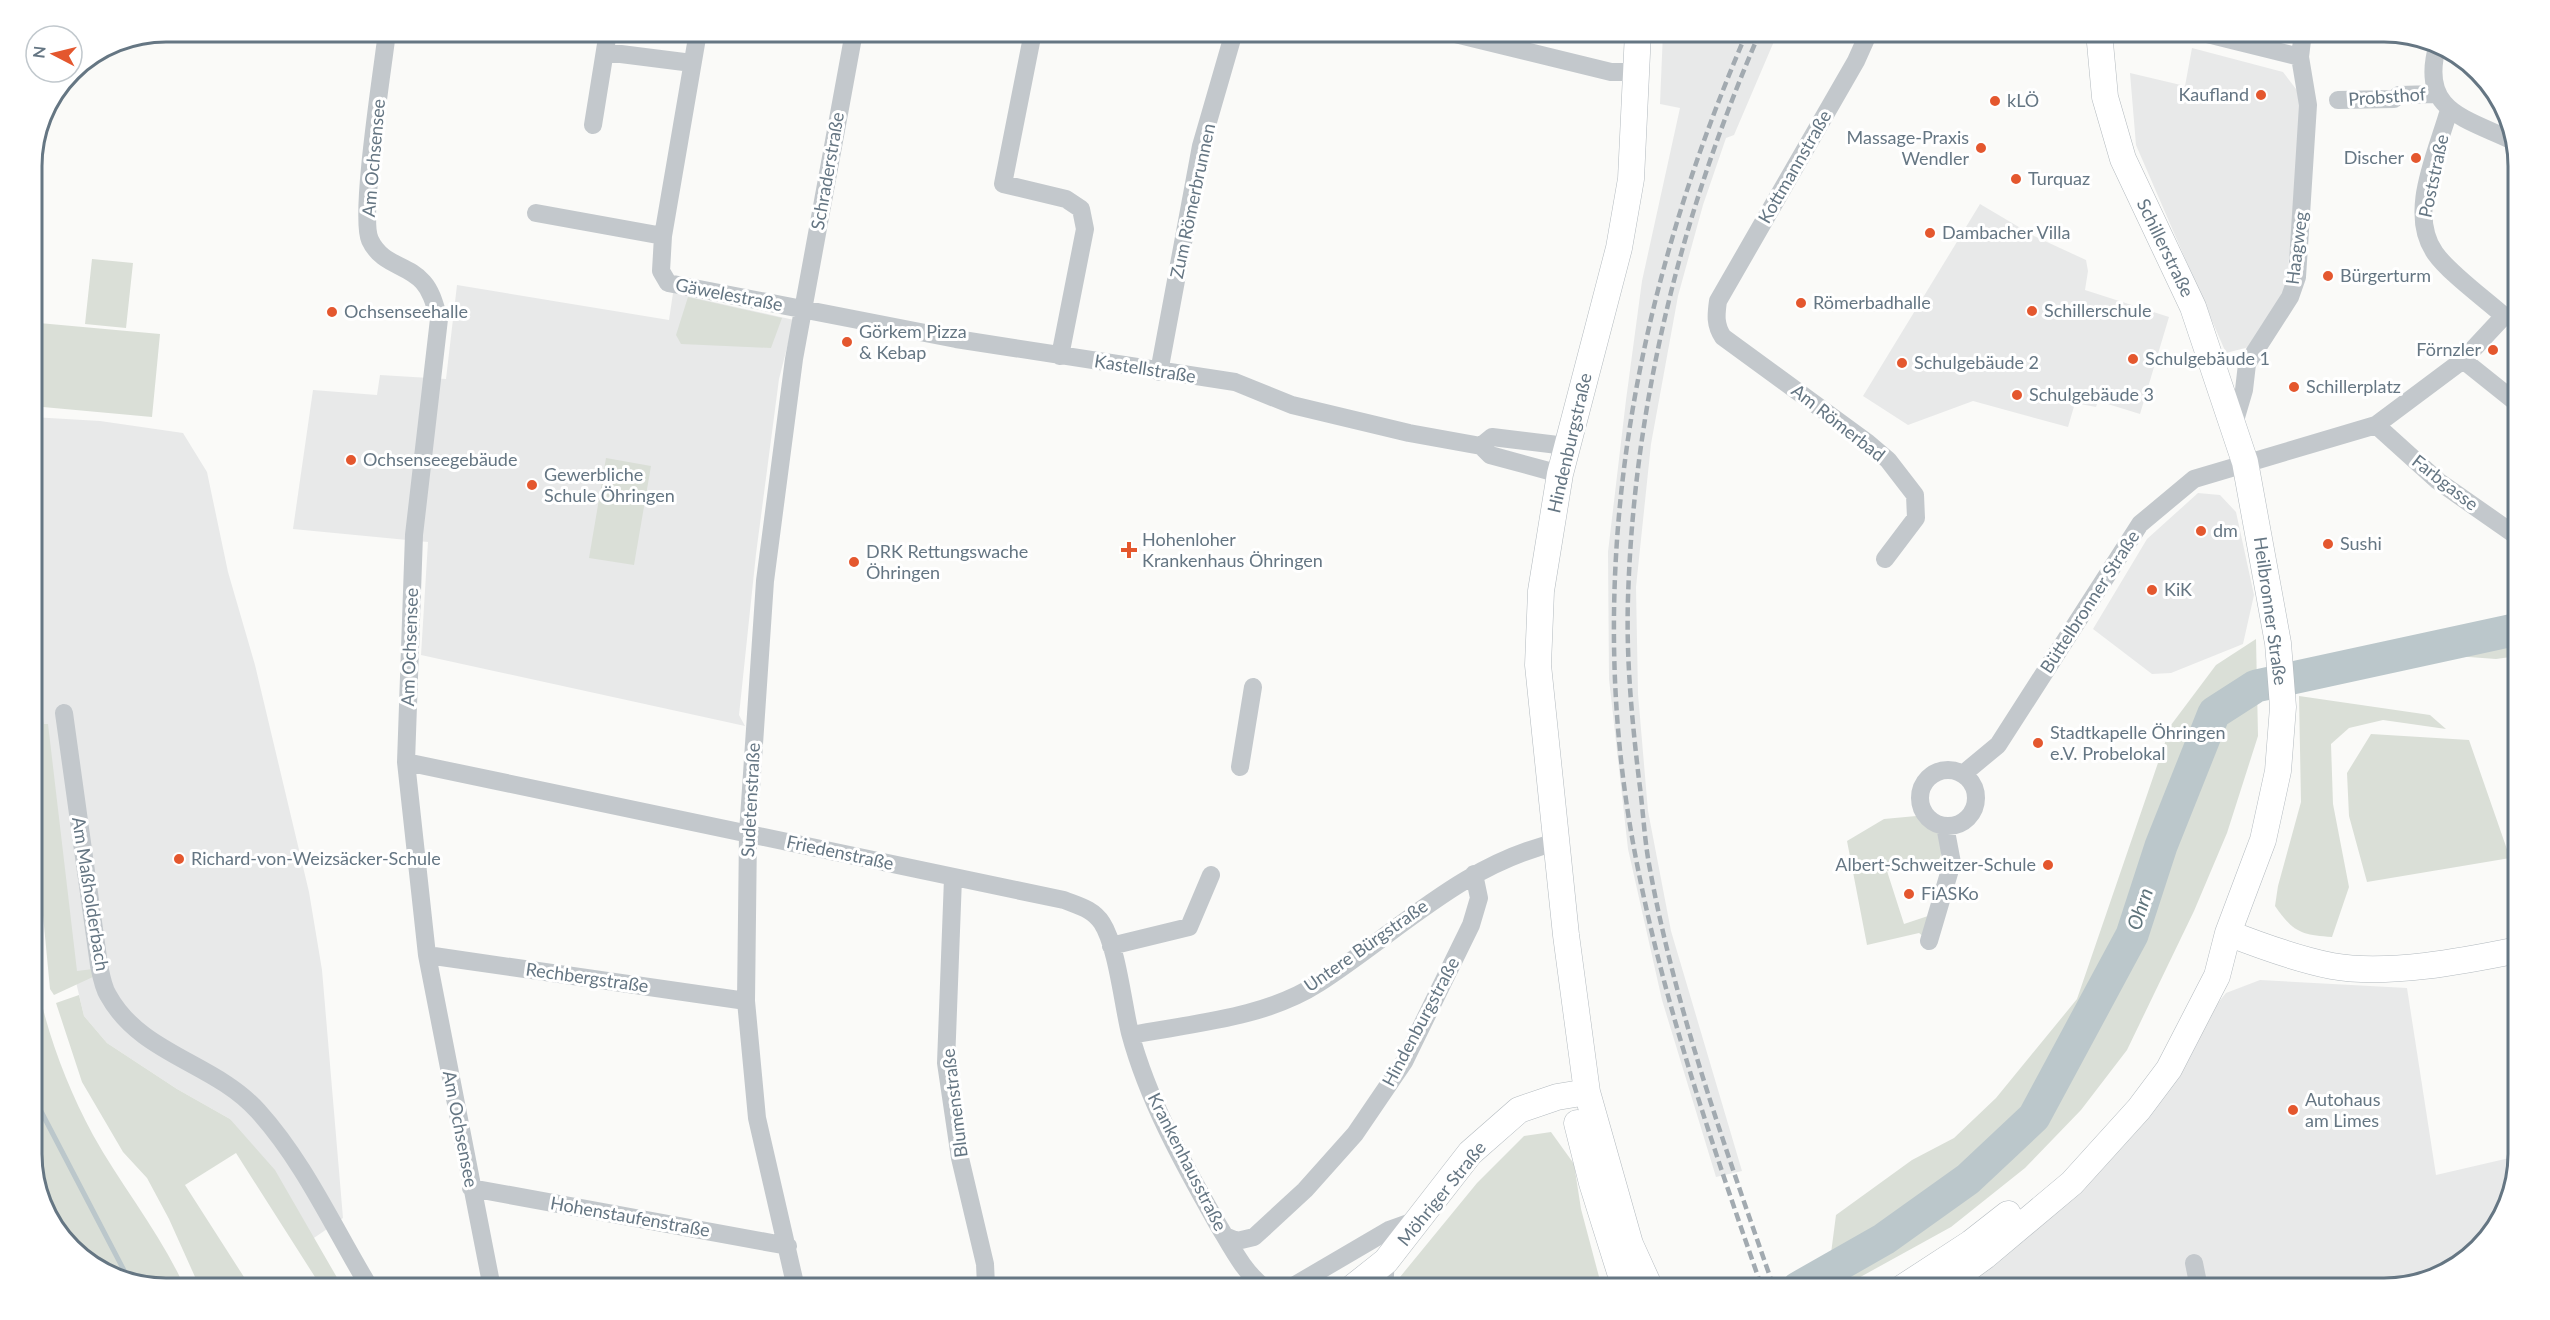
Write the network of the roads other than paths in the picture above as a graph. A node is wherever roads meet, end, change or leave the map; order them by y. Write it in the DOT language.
graph roads {
  1 [pos="386,42"];
  2 [pos="607,42"];
  3 [pos="696,42"];
  4 [pos="852,42"];
  5 [pos="1031,42"];
  6 [pos="1231,42"];
  7 [pos="1488,42"];
  8 [pos="1638,42"];
  9 [pos="1865,42"];
  10 [pos="2100,42"];
  11 [pos="2239,42"];
  12 [pos="2302,42"];
  13 [pos="605,52"];
  14 [pos="2437,54"];
  15 [pos="2300,57"];
  16 [pos="692,63"];
  17 [pos="1636,72"];
  18 [pos="2435,94"];
  19 [pos="2338,100"];
  20 [pos="2449,110"];
  21 [pos="593,125"];
  22 [pos="2505,137"];
  23 [pos="536,213"];
  24 [pos="663,236"];
  25 [pos="1718,301"];
  26 [pos="804,310"];
  27 [pos="1060,356"];
  28 [pos="2463,360"];
  29 [pos="1159,372"];
  30 [pos="2508,396"];
  31 [pos="2234,424"];
  32 [pos="2376,425"];
  33 [pos="1481,446"];
  34 [pos="1566,446"];
  35 [pos="2245,462"];
  36 [pos="1560,474"];
  37 [pos="2508,530"];
  38 [pos="1885,559"];
  39 [pos="1253,687"];
  40 [pos="64,713"];
  41 [pos="406,762"];
  42 [pos="1240,767"];
  43 [pos="1963,774"];
  44 [pos="1945,826"];
  45 [pos="748,833"];
  46 [pos="1559,850"];
  47 [pos="1474,874"];
  48 [pos="1211,875"];
  49 [pos="953,878"];
  50 [pos="2242,897"];
  51 [pos="2228,933"];
  52 [pos="1929,941"];
  53 [pos="2259,945"];
  54 [pos="1111,946"];
  55 [pos="2508,952"];
  56 [pos="427,955"];
  57 [pos="2217,976"];
  58 [pos="746,1001"];
  59 [pos="1131,1035"];
  60 [pos="1579,1093"];
  61 [pos="471,1188"];
  62 [pos="1421,1219"];
  63 [pos="1225,1236"];
  64 [pos="788,1246"];
  65 [pos="1386,1262"];
  66 [pos="2194,1263"];
  67 [pos="364,1278"];
  68 [pos="490,1278"];
  69 [pos="794,1278"];
  70 [pos="986,1278"];
  71 [pos="1255,1278"];
  72 [pos="1307,1278"];
  73 [pos="1365,1278"];
  74 [pos="1385,1278"];
  75 [pos="1622,1278"];
  76 [pos="1645,1278"];
  77 [pos="1917,1278"];
  78 [pos="1955,1278"];
  79 [pos="2197,1278"];
  1 -- 41 [label="street, Am Ochsensee"];
  2 -- 13 [label="street"];
  3 -- 16 [label="street, Gäwelestraße"];
  4 -- 26 [label="street, Schraderstraße"];
  5 -- 27 [label="street"];
  6 -- 29 [label="street, Zum Römerbrunnen"];
  7 -- 17 [label="street"];
  8 -- 17 [label="street, Hindenburgstraße"];
  9 -- 25 [label="street, Kottmannstraße"];
  10 -- 31 [label="street, Schillerstraße"];
  11 -- 15 [label="street"];
  12 -- 15 [label="street, Haagweg"];
  13 -- 16 [label="street"];
  13 -- 21 [label="street"];
  14 -- 18 [label="street"];
  15 -- 31 [label="street, Haagweg"];
  16 -- 24 [label="street, Gäwelestraße"];
  17 -- 34 [label="street, Hindenburgstraße"];
  18 -- 19 [label="street, Probsthof"];
  18 -- 20 [label="street, Poststraße"];
  20 -- 22 [label="street"];
  20 -- 28 [label="street, Poststraße"];
  23 -- 24 [label="street"];
  24 -- 26 [label="street, Gäwelestraße"];
  25 -- 38 [label="street, Am Römerbad"];
  26 -- 27 [label="street, Kastellstraße"];
  26 -- 45 [label="street, Sudetenstraße"];
  27 -- 29 [label="street, Kastellstraße"];
  28 -- 30 [label="street"];
  28 -- 32 [label="street"];
  29 -- 33 [label="street, Kastellstraße"];
  31 -- 35 [label="street, Schillerstraße"];
  32 -- 35 [label="street, Büttelbronner Straße"];
  32 -- 37 [label="street, Farbgasse"];
  33 -- 34 [label="street, Kastellstraße"];
  33 -- 36 [label="street, Kastellstraße"];
  34 -- 36 [label="street, Hindenburgstraße"];
  35 -- 43 [label="street, Büttelbronner Straße"];
  35 -- 50 [label="street, Heilbronner Straße"];
  36 -- 46 [label="street, Hindenburgstraße"];
  39 -- 42 [label="street"];
  40 -- 67 [label="street, Am Maßholderbach"];
  41 -- 45 [label="street, Friedenstraße"];
  41 -- 56 [label="street, Am Ochsensee"];
  43 -- 44 [label="street"];
  43 -- 44 [label="street"];
  44 -- 52 [label="street"];
  45 -- 49 [label="street, Friedenstraße"];
  45 -- 58 [label="street, Sudetenstraße"];
  46 -- 47 [label="street, Untere Bürgstraße"];
  46 -- 60 [label="street, Hindenburgstraße"];
  47 -- 59 [label="street, Untere Bürgstraße"];
  47 -- 63 [label="street, Hindenburgstraße"];
  48 -- 54 [label="street"];
  49 -- 54 [label="street, Friedenstraße"];
  49 -- 70 [label="street, Blumenstraße"];
  50 -- 51 [label="street, Heilbronner Straße"];
  50 -- 53 [label="street"];
  51 -- 53 [label="street"];
  51 -- 57 [label="street, Heilbronner Straße"];
  51 -- 77 [label="street, Heilbronner Straße"];
  53 -- 55 [label="street"];
  53 -- 57 [label="street"];
  54 -- 59 [label="street, Krankenhausstraße"];
  56 -- 58 [label="street, Rechbergstraße"];
  56 -- 61 [label="street, Am Ochsensee"];
  57 -- 78 [label="street, Heilbronner Straße"];
  58 -- 64 [label="street, Sudetenstraße"];
  59 -- 63 [label="street, Krankenhausstraße"];
  60 -- 62 [label="street, Möhriger Straße"];
  60 -- 75 [label="street, Hindenburgstraße"];
  60 -- 76 [label="street, Hindenburgstraße"];
  61 -- 64 [label="street, Hohenstaufenstraße"];
  61 -- 68 [label="street, Am Ochsensee"];
  62 -- 65 [label="street, Möhriger Straße"];
  62 -- 72 [label="street"];
  63 -- 71 [label="street, Krankenhausstraße"];
  64 -- 69 [label="street, Sudetenstraße"];
  65 -- 73 [label="street, Möhriger Straße"];
  65 -- 74 [label="street"];
  66 -- 79 [label="street"];
}
